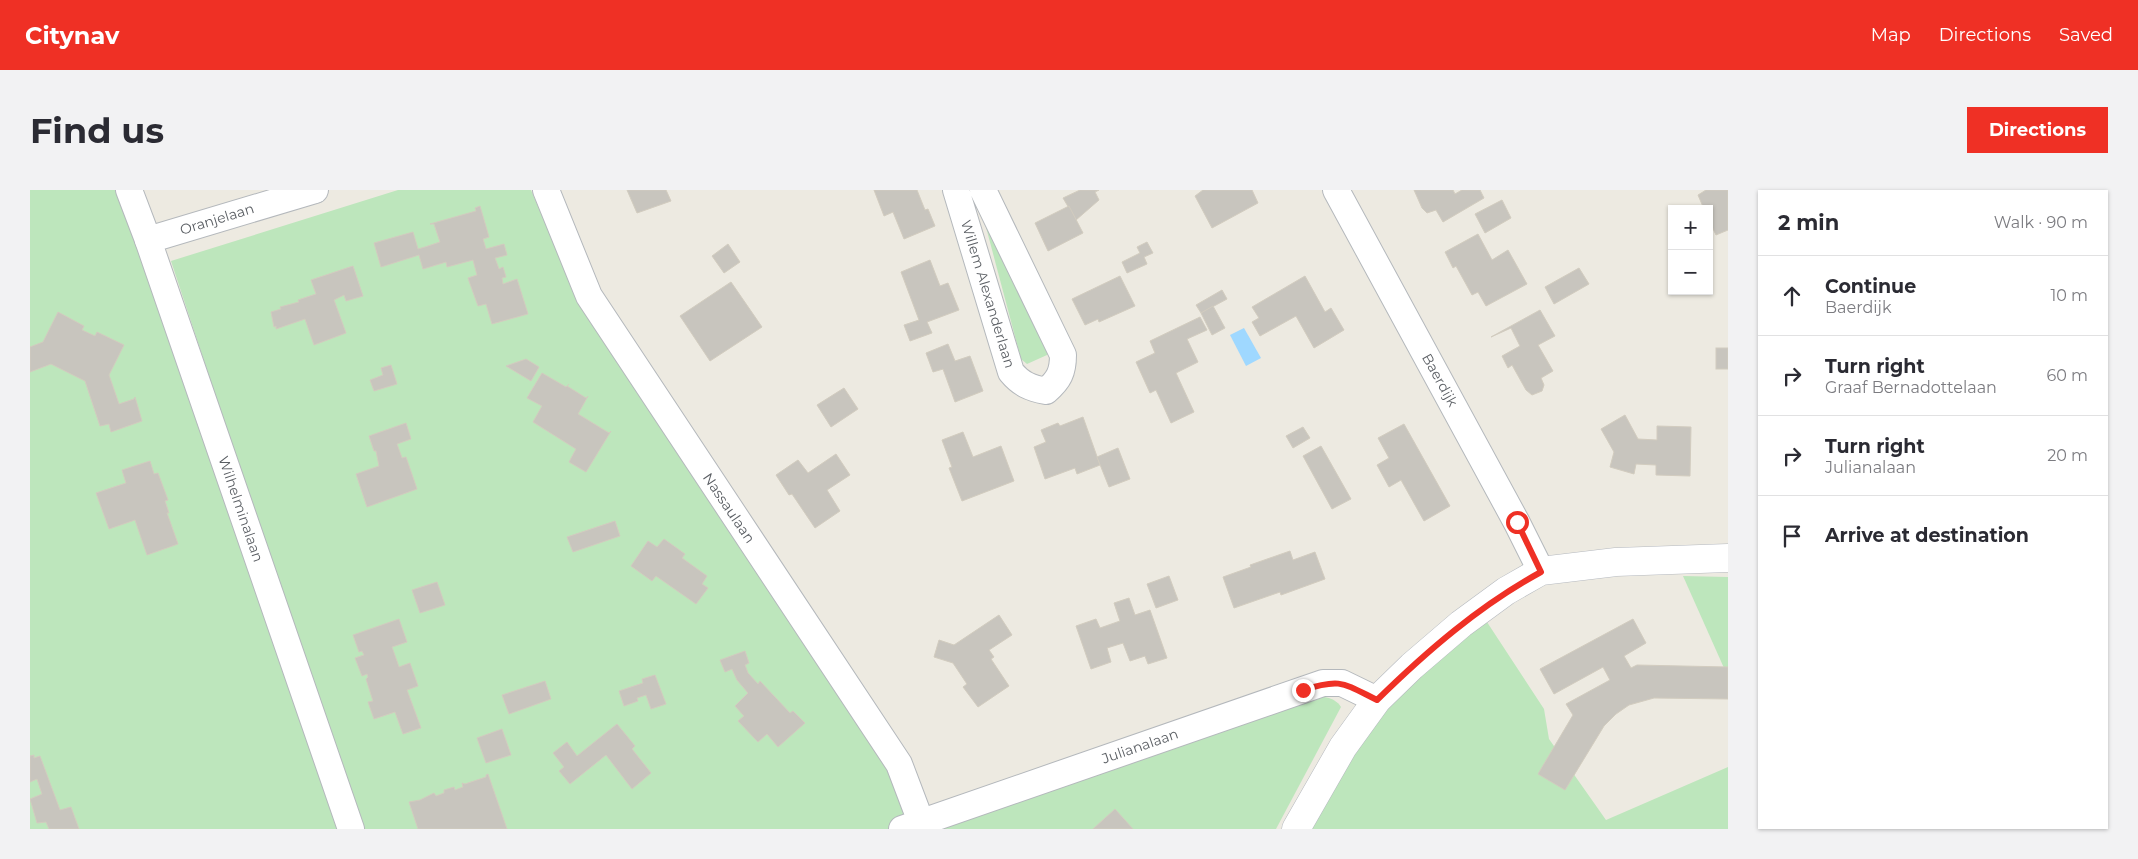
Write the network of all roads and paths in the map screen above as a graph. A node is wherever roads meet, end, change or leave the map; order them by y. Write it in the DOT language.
graph roads {
  1 [pos="129,190"];
  2 [pos="315,190"];
  3 [pos="546,190"];
  4 [pos="956,190"];
  5 [pos="983,190"];
  6 [pos="1336,190"];
  7 [pos="148,240"];
  8 [pos="1728,558"];
  9 [pos="1541,572"];
  10 [pos="1377,700"];
  11 [pos="912,826"];
  12 [pos="351,829"];
  13 [pos="1296,829"];
  1 -- 7 [label="street, Wilhelminalaan"];
  2 -- 7 [label="street, Oranjelaan"];
  3 -- 11 [label="street, Nassaulaan"];
  4 -- 5 [label="street, Willem Alexanderlaan"];
  6 -- 9 [label="street, Baerdijk"];
  7 -- 12 [label="street, Wilhelminalaan"];
  8 -- 9 [label="street"];
  9 -- 10 [label="street"];
  10 -- 11 [label="street, Julianalaan"];
  10 -- 13 [label="street"];
}
